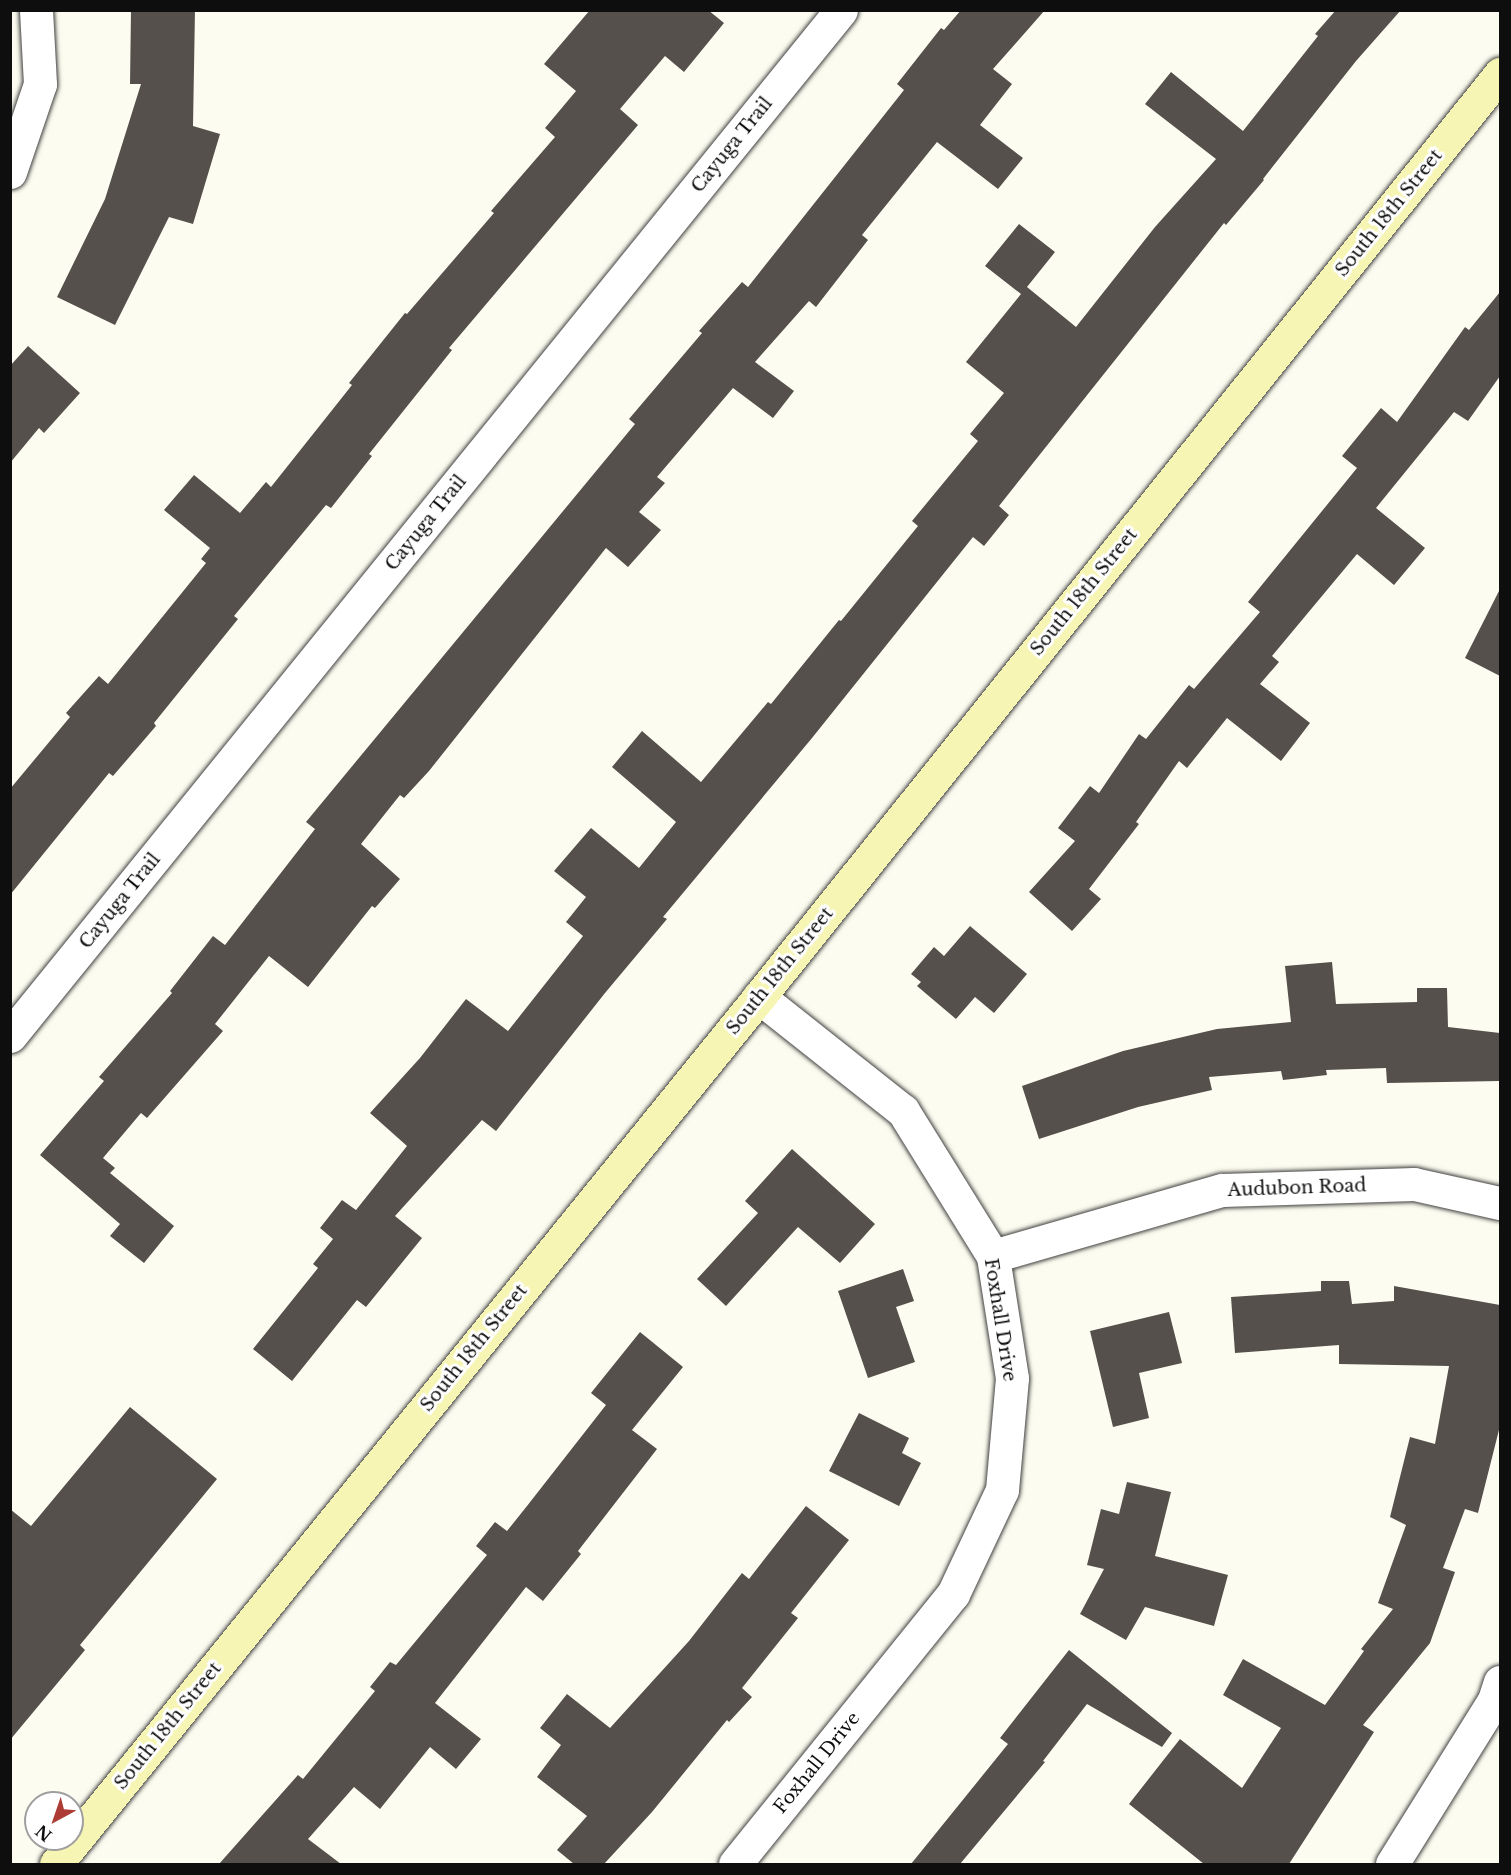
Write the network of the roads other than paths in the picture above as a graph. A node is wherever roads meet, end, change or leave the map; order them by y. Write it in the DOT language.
graph roads {
  1 [pos="36,10"];
  2 [pos="841,10"];
  3 [pos="1500,74"];
  4 [pos="10,172"];
  5 [pos="759,997"];
  6 [pos="10,1036"];
  7 [pos="1500,1203"];
  8 [pos="993,1256"];
  9 [pos="1500,1682"];
  10 [pos="56,1864"];
  11 [pos="735,1864"];
  12 [pos="1392,1864"];
  1 -- 4 [label="street"];
  2 -- 6 [label="street, Cayuga Trail"];
  3 -- 5 [label="main road, South 18th Street"];
  5 -- 8 [label="street, Foxhall Drive"];
  5 -- 10 [label="main road, South 18th Street"];
  7 -- 8 [label="street, Audubon Road"];
  8 -- 11 [label="street, Foxhall Drive"];
  9 -- 12 [label="street"];
}
